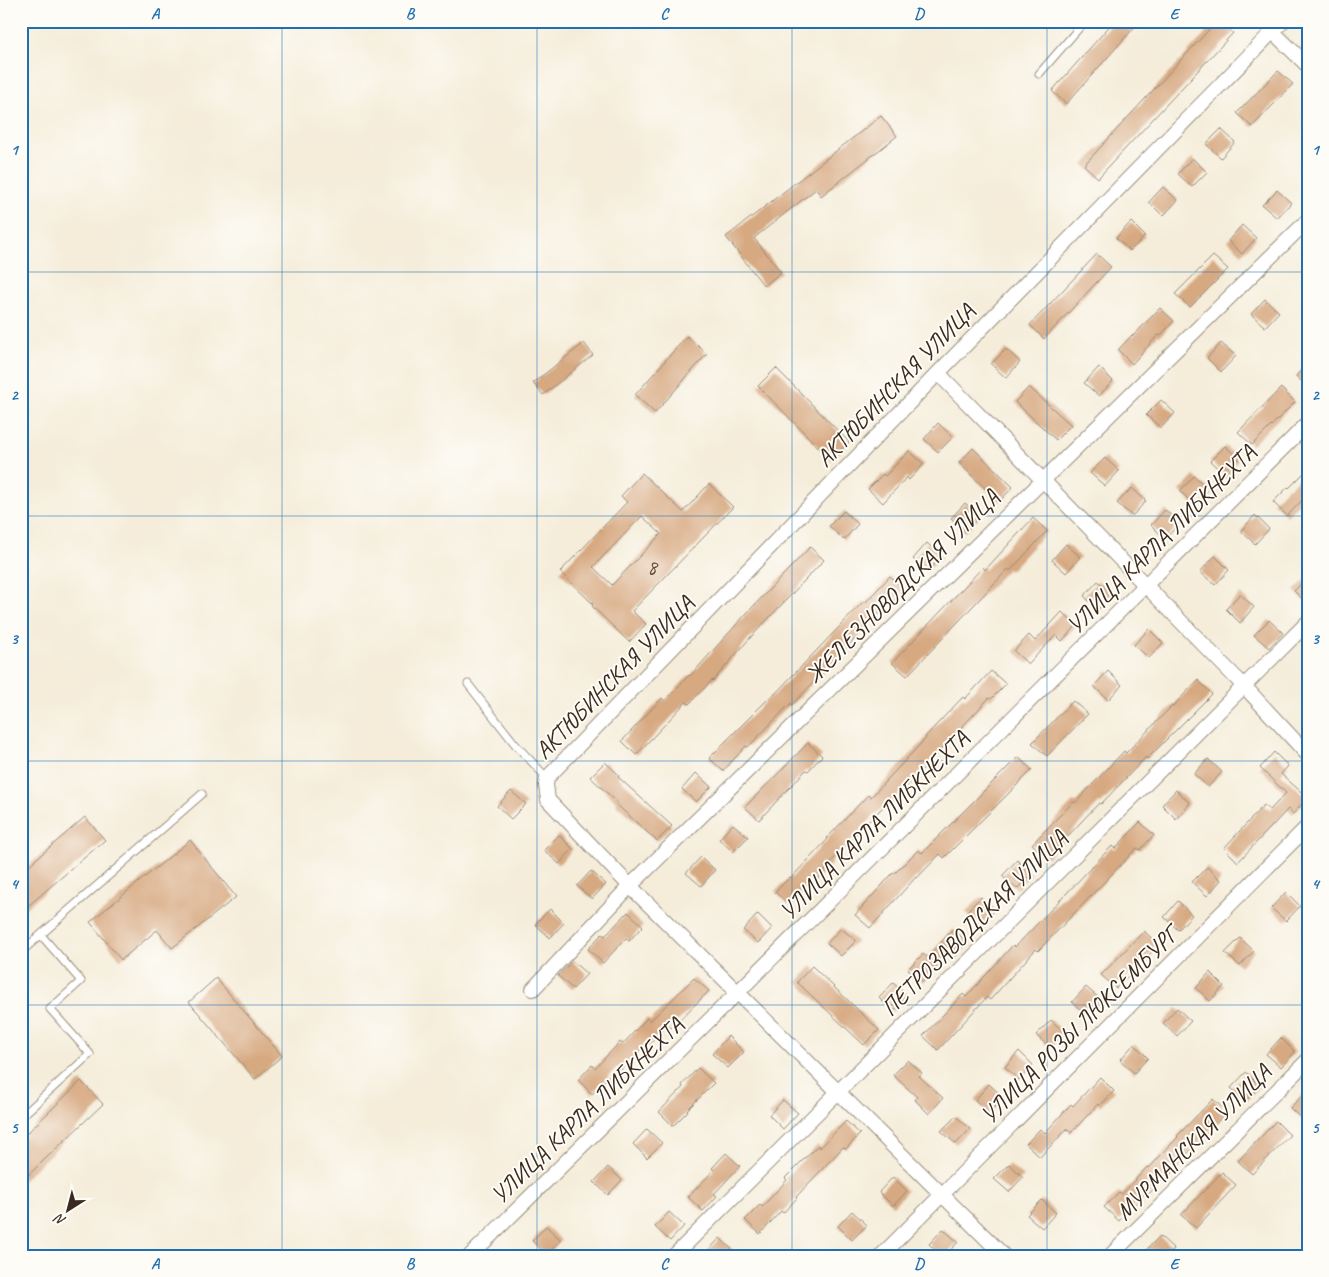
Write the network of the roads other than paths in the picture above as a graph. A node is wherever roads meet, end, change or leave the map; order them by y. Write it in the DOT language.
graph roads {
  1 [pos="1085,21"];
  2 [pos="1283,21"];
  3 [pos="1272,31"];
  4 [pos="1308,66"];
  5 [pos="1039,74"];
  6 [pos="1308,220"];
  7 [pos="938,373"];
  8 [pos="1308,423"];
  9 [pos="1042,480"];
  10 [pos="1146,586"];
  11 [pos="1308,622"];
  12 [pos="468,684"];
  13 [pos="1244,686"];
  14 [pos="1308,755"];
  15 [pos="546,781"];
  16 [pos="202,794"];
  17 [pos="1308,826"];
  18 [pos="630,886"];
  19 [pos="41,935"];
  20 [pos="21,952"];
  21 [pos="533,989"];
  22 [pos="738,993"];
  23 [pos="1308,1060"];
  24 [pos="838,1090"];
  25 [pos="21,1117"];
  26 [pos="943,1194"];
  27 [pos="470,1256"];
  28 [pos="674,1256"];
  29 [pos="880,1256"];
  30 [pos="1004,1256"];
  31 [pos="1110,1256"];
  1 -- 5 [label="lane"];
  2 -- 3 [label="street, АКТЮБИНСКАЯ УЛИЦА"];
  3 -- 4 [label="street"];
  3 -- 7 [label="street, АКТЮБИНСКАЯ УЛИЦА"];
  6 -- 9 [label="street, ЖЕЛЕЗНОВОДСКАЯ УЛИЦА"];
  7 -- 9 [label="street"];
  7 -- 15 [label="street, АКТЮБИНСКАЯ УЛИЦА"];
  8 -- 10 [label="street, УЛИЦА КАРЛА ЛИБКНЕХТА"];
  9 -- 10 [label="street"];
  9 -- 18 [label="street, ЖЕЛЕЗНОВОДСКАЯ УЛИЦА"];
  10 -- 13 [label="street"];
  10 -- 22 [label="street, УЛИЦА КАРЛА ЛИБКНЕХТА"];
  11 -- 13 [label="street, ПЕТРОЗАВОДСКАЯ УЛИЦА"];
  12 -- 15 [label="lane"];
  13 -- 14 [label="street"];
  13 -- 24 [label="street, ПЕТРОЗАВОДСКАЯ УЛИЦА"];
  15 -- 18 [label="street"];
  16 -- 19 [label="lane"];
  17 -- 26 [label="street, УЛИЦА РОЗЫ ЛЮКСЕМБУРГ"];
  18 -- 21 [label="street, ЖЕЛЕЗНОВОДСКАЯ УЛИЦА"];
  18 -- 22 [label="street"];
  19 -- 20 [label="lane"];
  19 -- 25 [label="lane"];
  22 -- 24 [label="street"];
  22 -- 27 [label="street, УЛИЦА КАРЛА ЛИБКНЕХТА"];
  23 -- 31 [label="street, МУРМАНСКАЯ УЛИЦА"];
  24 -- 26 [label="street"];
  24 -- 28 [label="street, ПЕТРОЗАВОДСКАЯ УЛИЦА"];
  26 -- 29 [label="street, УЛИЦА РОЗЫ ЛЮКСЕМБУРГ"];
  26 -- 30 [label="street"];
}
